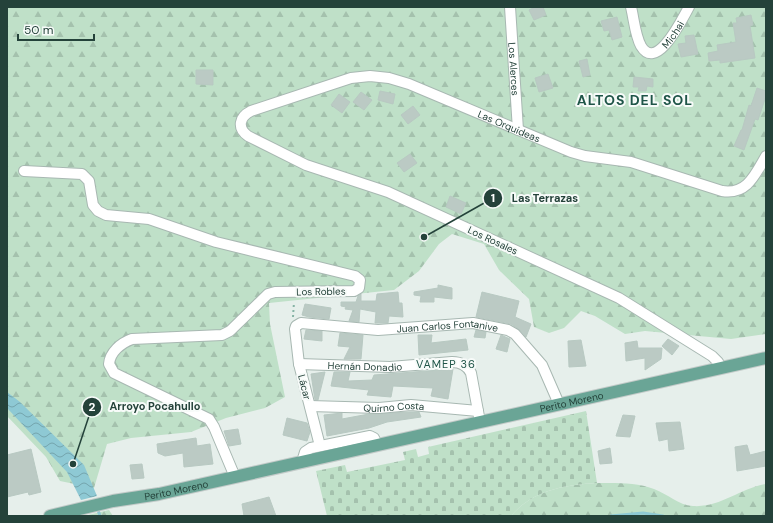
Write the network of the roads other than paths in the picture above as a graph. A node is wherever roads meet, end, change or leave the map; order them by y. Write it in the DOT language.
graph roads {
  1 [pos="631,7"];
  2 [pos="690,7"];
  3 [pos="513,9"];
  4 [pos="241,119"];
  5 [pos="518,130"];
  6 [pos="766,156"];
  7 [pos="24,171"];
  8 [pos="296,326"];
  9 [pos="766,358"];
  10 [pos="299,364"];
  11 [pos="721,368"];
  12 [pos="559,404"];
  13 [pos="310,406"];
  14 [pos="479,416"];
  15 [pos="377,445"];
  16 [pos="320,446"];
  17 [pos="302,462"];
  18 [pos="235,477"];
  19 [pos="50,516"];
  1 -- 2 [label="street, Michai"];
  3 -- 5 [label="street, Los Alerces"];
  4 -- 5 [label="street, Las Orquideas"];
  4 -- 11 [label="street, Los Rosales"];
  5 -- 6 [label="street, Las Orquideas"];
  7 -- 18 [label="street, Los Robles"];
  8 -- 10 [label="street, Lácar"];
  8 -- 12 [label="street, Juan Carlos Fontanive"];
  9 -- 11 [label="main road, Perito Moreno"];
  10 -- 13 [label="street, Lácar"];
  10 -- 14 [label="street, Hernán Donadio"];
  11 -- 12 [label="main road, Perito Moreno"];
  12 -- 14 [label="main road, Perito Moreno"];
  13 -- 14 [label="street, Quirno Costa"];
  13 -- 16 [label="street, Lácar"];
  14 -- 15 [label="main road, Perito Moreno"];
  15 -- 16 [label="street"];
  15 -- 17 [label="main road, Perito Moreno"];
  16 -- 17 [label="street"];
  17 -- 18 [label="main road, Perito Moreno"];
  18 -- 19 [label="main road, Perito Moreno"];
}
